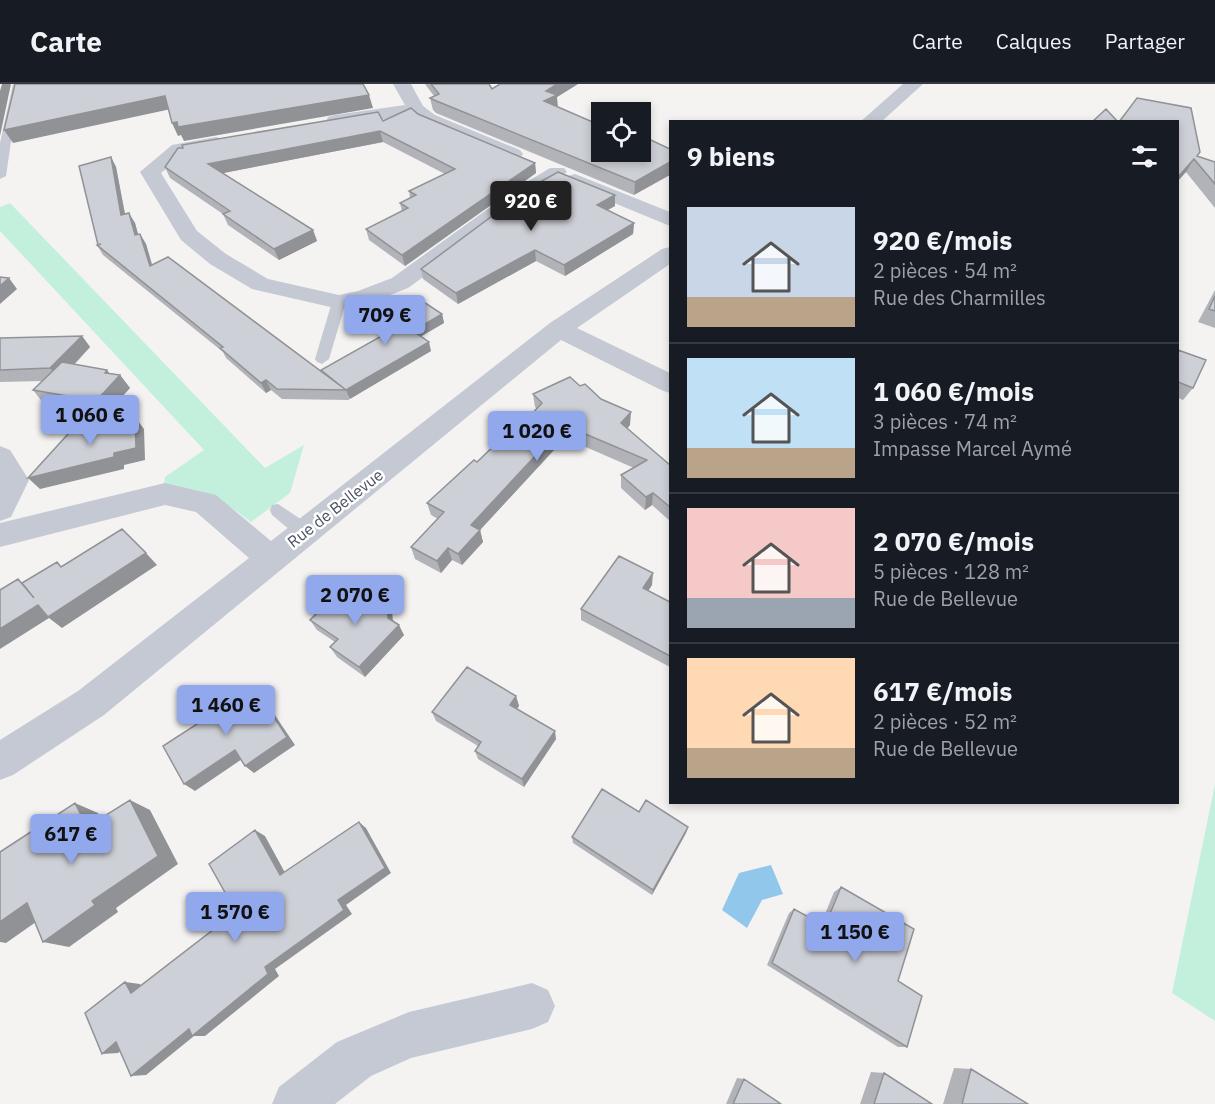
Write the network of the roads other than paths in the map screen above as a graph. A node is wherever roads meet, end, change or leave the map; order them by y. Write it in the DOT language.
graph roads {
  1 [pos="18,84"];
  2 [pos="402,84"];
  3 [pos="914,84"];
  4 [pos="416,109"];
  5 [pos="870,120"];
  6 [pos="316,125"];
  7 [pos="236,139"];
  8 [pos="557,172"];
  9 [pos="0,176"];
  10 [pos="669,220"];
  11 [pos="669,255"];
  12 [pos="339,302"];
  13 [pos="559,329"];
  14 [pos="322,359"];
  15 [pos="669,384"];
  16 [pos="0,457"];
  17 [pos="0,509"];
  18 [pos="278,510"];
  19 [pos="305,531"];
  20 [pos="0,535"];
  21 [pos="271,559"];
  22 [pos="0,762"];
  23 [pos="532,1005"];
  24 [pos="296,1104"];
  1 -- 9 [label="lane"];
  2 -- 4 [label="street"];
  3 -- 5 [label="street"];
  4 -- 6 [label="street"];
  4 -- 8 [label="street"];
  7 -- 12 [label="street"];
  8 -- 10 [label="street"];
  8 -- 12 [label="street"];
  11 -- 13 [label="street, Rue de Bellevue"];
  12 -- 14 [label="lane"];
  13 -- 15 [label="street"];
  13 -- 19 [label="street, Rue de Bellevue"];
  16 -- 17 [label="street"];
  18 -- 19 [label="lane"];
  19 -- 21 [label="street, Rue de Bellevue"];
  20 -- 21 [label="street"];
  21 -- 22 [label="street, Rue de Bellevue"];
  23 -- 24 [label="street"];
}
